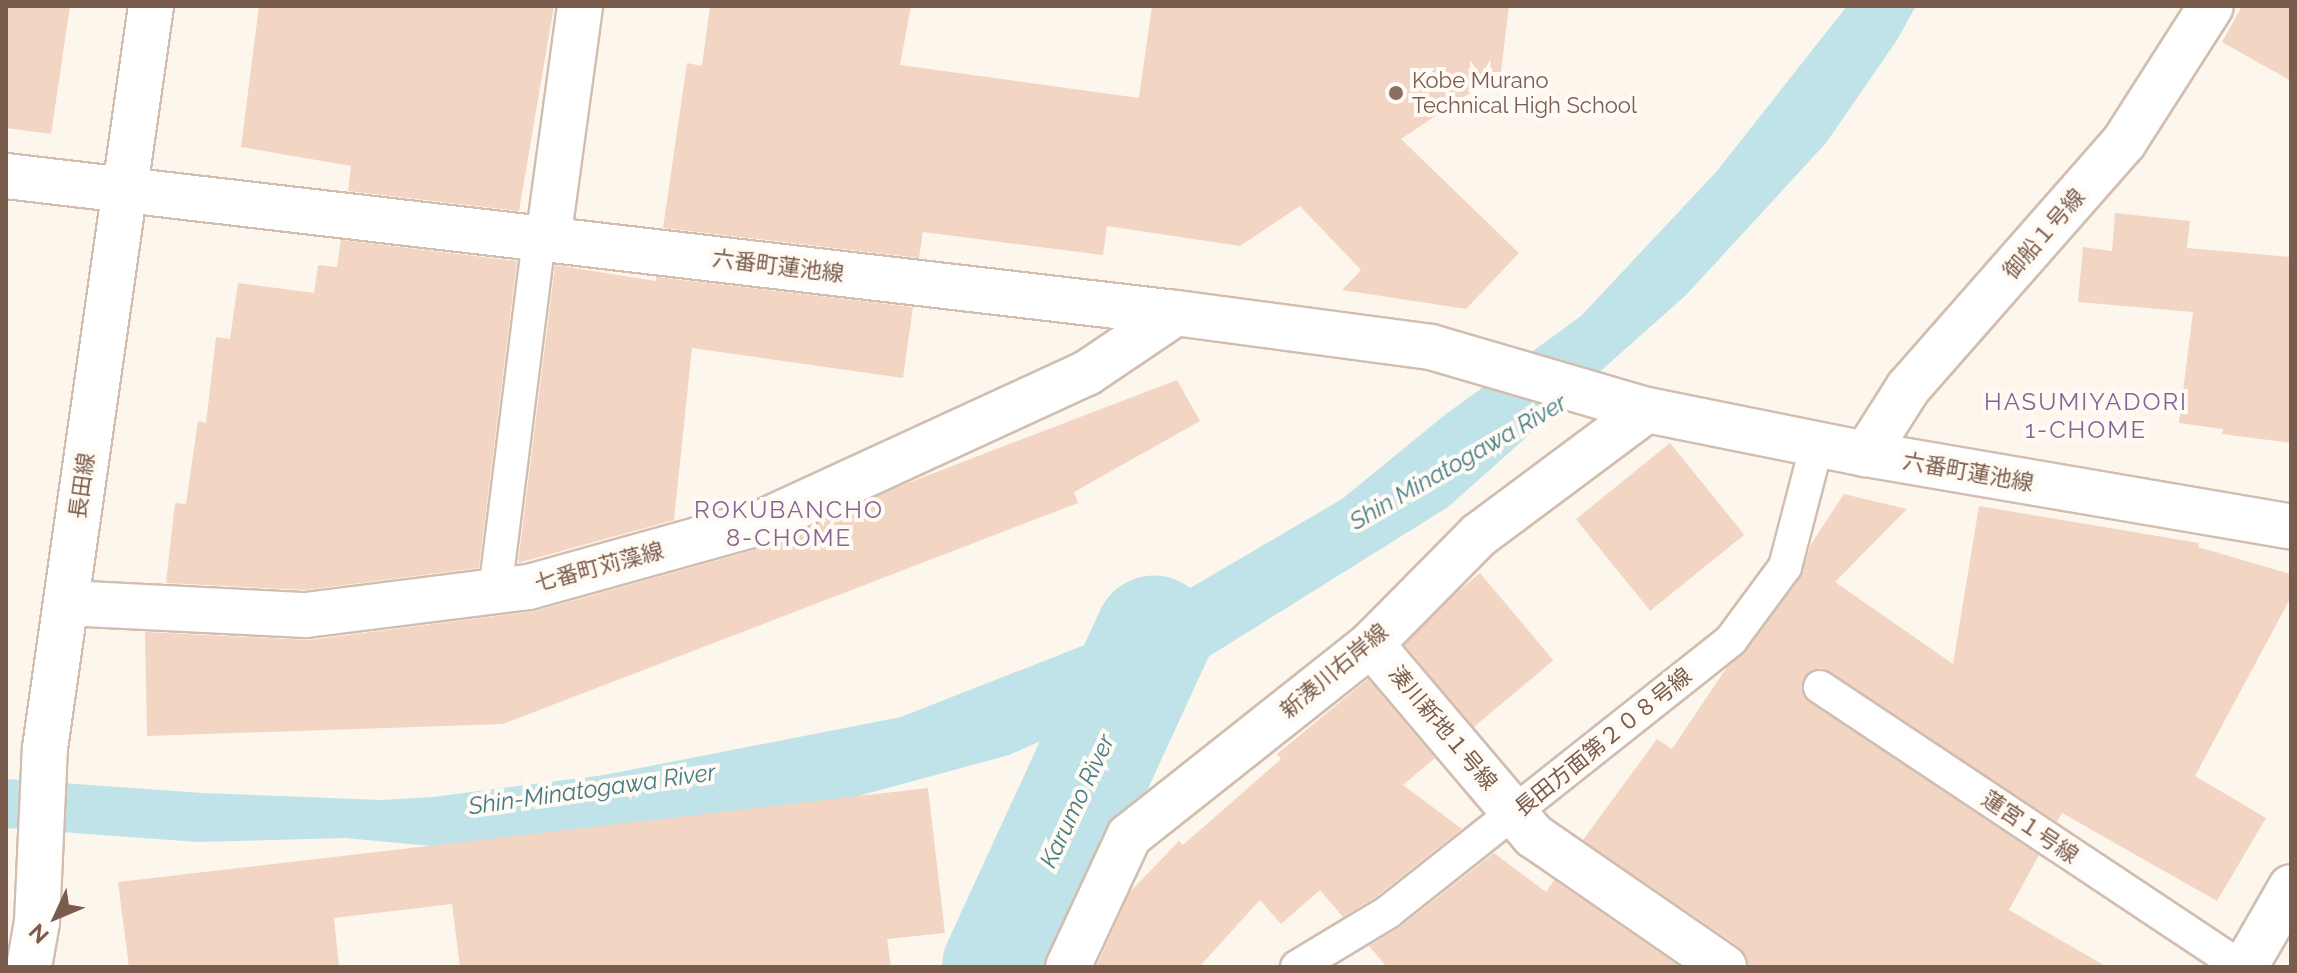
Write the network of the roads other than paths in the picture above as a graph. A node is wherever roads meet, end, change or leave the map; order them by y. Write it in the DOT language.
graph roads {
  1 [pos="151,6"];
  2 [pos="580,6"];
  3 [pos="2211,6"];
  4 [pos="6,176"];
  5 [pos="124,192"];
  6 [pos="544,239"];
  7 [pos="1176,313"];
  8 [pos="1647,410"];
  9 [pos="1817,444"];
  10 [pos="1866,454"];
  11 [pos="2291,527"];
  12 [pos="495,592"];
  13 [pos="66,603"];
  14 [pos="1371,644"];
  15 [pos="1820,687"];
  16 [pos="1515,813"];
  17 [pos="2291,887"];
  18 [pos="22,921"];
  19 [pos="29,967"];
  20 [pos="1068,967"];
  21 [pos="1297,967"];
  22 [pos="1724,967"];
  23 [pos="2243,967"];
  1 -- 5 [label="street, 長田線"];
  2 -- 6 [label="street"];
  3 -- 10 [label="street, 御船１号線"];
  4 -- 5 [label="street, 六番町蓮池線"];
  5 -- 6 [label="street, 六番町蓮池線"];
  5 -- 13 [label="street, 長田線"];
  6 -- 7 [label="street, 六番町蓮池線"];
  6 -- 12 [label="lane"];
  7 -- 8 [label="street, 六番町蓮池線"];
  7 -- 12 [label="street, 七番町苅藻線"];
  8 -- 9 [label="street, 六番町蓮池線"];
  8 -- 14 [label="street, 新湊川右岸線"];
  9 -- 10 [label="street, 六番町蓮池線"];
  9 -- 16 [label="lane, 長田方面第２０８号線"];
  10 -- 11 [label="street, 六番町蓮池線"];
  12 -- 13 [label="street, 七番町苅藻線"];
  13 -- 18 [label="street, 長田線"];
  14 -- 16 [label="street, 湊川新地１号線"];
  14 -- 20 [label="street, 新湊川右岸線"];
  15 -- 23 [label="lane, 蓮宮１号線"];
  16 -- 21 [label="lane, 長田方面第２０８号線"];
  16 -- 22 [label="street, 湊川新地１号線"];
  17 -- 23 [label="street"];
  18 -- 19 [label="street, 長田線"];
}
